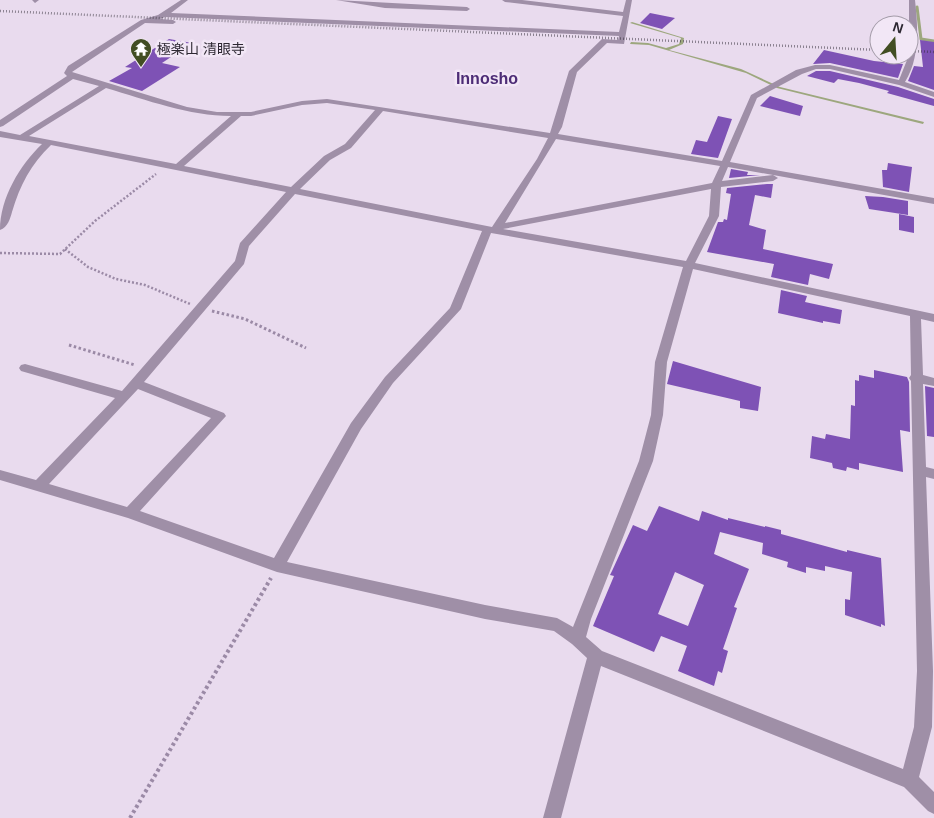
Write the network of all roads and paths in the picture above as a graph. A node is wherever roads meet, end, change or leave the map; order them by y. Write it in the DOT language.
graph roads {
  1 [pos="186,0"];
  2 [pos="339,0"];
  3 [pos="505,0"];
  4 [pos="629,0"];
  5 [pos="912,0"];
  6 [pos="470,1"];
  7 [pos="626,14"];
  8 [pos="163,15"];
  9 [pos="462,18"];
  10 [pos="148,21"];
  11 [pos="623,34"];
  12 [pos="605,41"];
  13 [pos="72,76"];
  14 [pos="901,83"];
  15 [pos="105,86"];
  16 [pos="934,95"];
  17 [pos="381,108"];
  18 [pos="238,114"];
  19 [pos="0,124"];
  20 [pos="0,134"];
  21 [pos="22,137"];
  22 [pos="552,137"];
  23 [pos="49,142"];
  24 [pos="723,165"];
  25 [pos="166,166"];
  26 [pos="177,168"];
  27 [pos="822,180"];
  28 [pos="716,184"];
  29 [pos="293,190"];
  30 [pos="934,201"];
  31 [pos="0,227"];
  32 [pos="492,228"];
  33 [pos="65,249"];
  34 [pos="0,253"];
  35 [pos="689,265"];
  36 [pos="201,308"];
  37 [pos="915,313"];
  38 [pos="934,318"];
  39 [pos="69,345"];
  40 [pos="306,348"];
  41 [pos="25,368"];
  42 [pos="149,368"];
  43 [pos="915,378"];
  44 [pos="934,382"];
  45 [pos="136,384"];
  46 [pos="124,396"];
  47 [pos="919,470"];
  48 [pos="934,474"];
  49 [pos="0,475"];
  50 [pos="38,487"];
  51 [pos="130,514"];
  52 [pos="278,566"];
  53 [pos="928,569"];
  54 [pos="578,640"];
  55 [pos="596,656"];
  56 [pos="909,780"];
  57 [pos="934,805"];
  58 [pos="130,818"];
  59 [pos="552,818"];
  1 -- 8 [label="street"];
  2 -- 9 [label="street"];
  3 -- 7 [label="street"];
  4 -- 7 [label="street"];
  5 -- 14 [label="street"];
  6 -- 9 [label="street"];
  7 -- 11 [label="street"];
  8 -- 9 [label="street"];
  8 -- 10 [label="street"];
  9 -- 11 [label="street"];
  10 -- 12 [label="street"];
  10 -- 13 [label="street"];
  11 -- 12 [label="street"];
  12 -- 22 [label="street"];
  13 -- 15 [label="street"];
  13 -- 19 [label="street"];
  14 -- 16 [label="street"];
  14 -- 24 [label="street"];
  15 -- 18 [label="street"];
  15 -- 21 [label="street"];
  17 -- 18 [label="street"];
  17 -- 22 [label="street"];
  17 -- 29 [label="street"];
  18 -- 26 [label="street"];
  20 -- 21 [label="street"];
  21 -- 23 [label="street"];
  22 -- 24 [label="street"];
  22 -- 32 [label="street"];
  23 -- 25 [label="street"];
  23 -- 31 [label="street"];
  24 -- 27 [label="street"];
  24 -- 28 [label="street"];
  25 -- 26 [label="street"];
  25 -- 33 [label="path"];
  26 -- 29 [label="street"];
  27 -- 28 [label="street"];
  27 -- 30 [label="street"];
  28 -- 32 [label="street"];
  28 -- 35 [label="street"];
  29 -- 32 [label="street"];
  29 -- 36 [label="street"];
  32 -- 35 [label="street"];
  32 -- 52 [label="street"];
  33 -- 34 [label="path"];
  33 -- 36 [label="path"];
  35 -- 37 [label="street"];
  35 -- 54 [label="street"];
  36 -- 40 [label="path"];
  36 -- 42 [label="street"];
  37 -- 38 [label="street"];
  37 -- 43 [label="street"];
  39 -- 42 [label="path"];
  41 -- 46 [label="street"];
  42 -- 45 [label="street"];
  43 -- 44 [label="street"];
  43 -- 47 [label="street"];
  45 -- 46 [label="street"];
  45 -- 51 [label="street"];
  46 -- 50 [label="street"];
  47 -- 48 [label="street"];
  47 -- 53 [label="street"];
  49 -- 50 [label="street"];
  50 -- 51 [label="street"];
  51 -- 52 [label="street"];
  52 -- 54 [label="street"];
  52 -- 58 [label="path"];
  53 -- 56 [label="street"];
  54 -- 55 [label="street"];
  55 -- 56 [label="street"];
  55 -- 59 [label="street"];
  56 -- 57 [label="street"];
}
